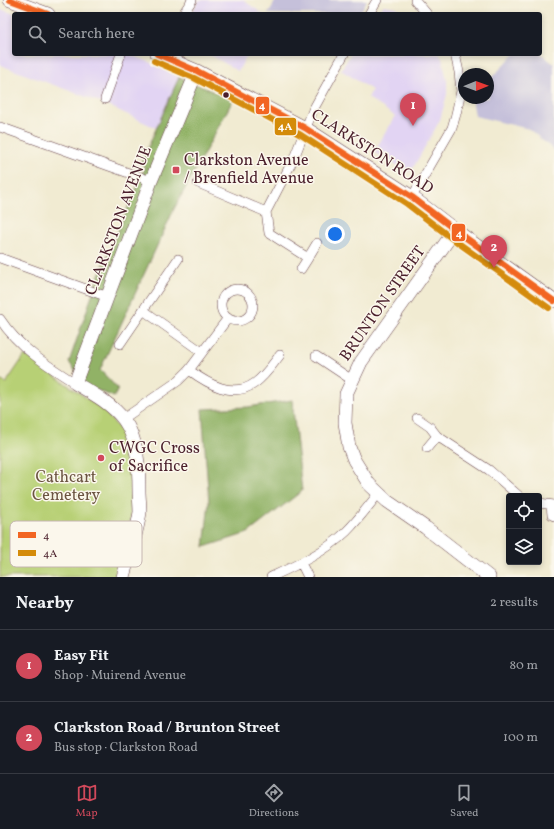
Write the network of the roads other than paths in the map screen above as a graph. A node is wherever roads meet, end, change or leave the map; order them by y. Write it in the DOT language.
graph roads {
  1 [pos="10,0"];
  2 [pos="192,0"];
  3 [pos="377,0"];
  4 [pos="415,0"];
  5 [pos="43,12"];
  6 [pos="184,12"];
  7 [pos="369,12"];
  8 [pos="425,12"];
  9 [pos="120,56"];
  10 [pos="163,56"];
  11 [pos="343,56"];
  12 [pos="456,56"];
  13 [pos="197,71"];
  14 [pos="105,99"];
  15 [pos="0,127"];
  16 [pos="305,128"];
  17 [pos="151,181"];
  18 [pos="198,183"];
  19 [pos="412,197"];
  20 [pos="266,212"];
  21 [pos="455,230"];
  22 [pos="317,243"];
  23 [pos="0,258"];
  24 [pos="308,258"];
  25 [pos="178,259"];
  26 [pos="301,269"];
  27 [pos="108,297"];
  28 [pos="554,301"];
  29 [pos="143,310"];
  30 [pos="228,318"];
  31 [pos="0,319"];
  32 [pos="120,344"];
  33 [pos="202,352"];
  34 [pos="280,355"];
  35 [pos="316,356"];
  36 [pos="189,370"];
  37 [pos="352,380"];
  38 [pos="75,383"];
  39 [pos="417,418"];
  40 [pos="123,419"];
  41 [pos="437,436"];
  42 [pos="427,448"];
  43 [pos="516,493"];
  44 [pos="378,494"];
  45 [pos="542,503"];
  46 [pos="553,505"];
  47 [pos="554,516"];
  48 [pos="138,521"];
  49 [pos="301,563"];
  50 [pos="126,567"];
  51 [pos="123,577"];
  52 [pos="271,577"];
  53 [pos="308,577"];
  54 [pos="489,577"];
  1 -- 5 [label="street"];
  2 -- 6 [label="street"];
  3 -- 7 [label="street"];
  4 -- 8 [label="street"];
  9 -- 14 [label="street"];
  10 -- 13 [label="street, CLARKSTON ROAD"];
  11 -- 16 [label="street"];
  12 -- 19 [label="street"];
  13 -- 16 [label="street, CLARKSTON ROAD"];
  13 -- 17 [label="street, CLARKSTON AVENUE"];
  15 -- 17 [label="street"];
  16 -- 19 [label="street, CLARKSTON ROAD"];
  16 -- 20 [label="street"];
  17 -- 27 [label="street, CLARKSTON AVENUE"];
  18 -- 20 [label="street"];
  19 -- 21 [label="street, CLARKSTON ROAD"];
  20 -- 24 [label="street"];
  21 -- 28 [label="street, CLARKSTON ROAD"];
  21 -- 37 [label="street, BRUNTON STREET"];
  22 -- 24 [label="street"];
  23 -- 27 [label="street"];
  24 -- 26 [label="street"];
  25 -- 29 [label="street"];
  27 -- 38 [label="street, CLARKSTON AVENUE"];
  29 -- 32 [label="street"];
  29 -- 33 [label="street"];
  30 -- 33 [label="street"];
  31 -- 38 [label="street"];
  33 -- 36 [label="street"];
  34 -- 36 [label="street"];
  35 -- 37 [label="street"];
  36 -- 40 [label="street"];
  37 -- 44 [label="street, BRUNTON STREET"];
  38 -- 40 [label="street"];
  39 -- 41 [label="street"];
  40 -- 48 [label="street"];
  41 -- 42 [label="street"];
  41 -- 43 [label="street"];
  44 -- 49 [label="street"];
  44 -- 54 [label="street, BRUNTON STREET"];
  45 -- 46 [label="street"];
  46 -- 47 [label="street"];
  49 -- 52 [label="street"];
  49 -- 53 [label="street"];
  50 -- 51 [label="street"];
}
